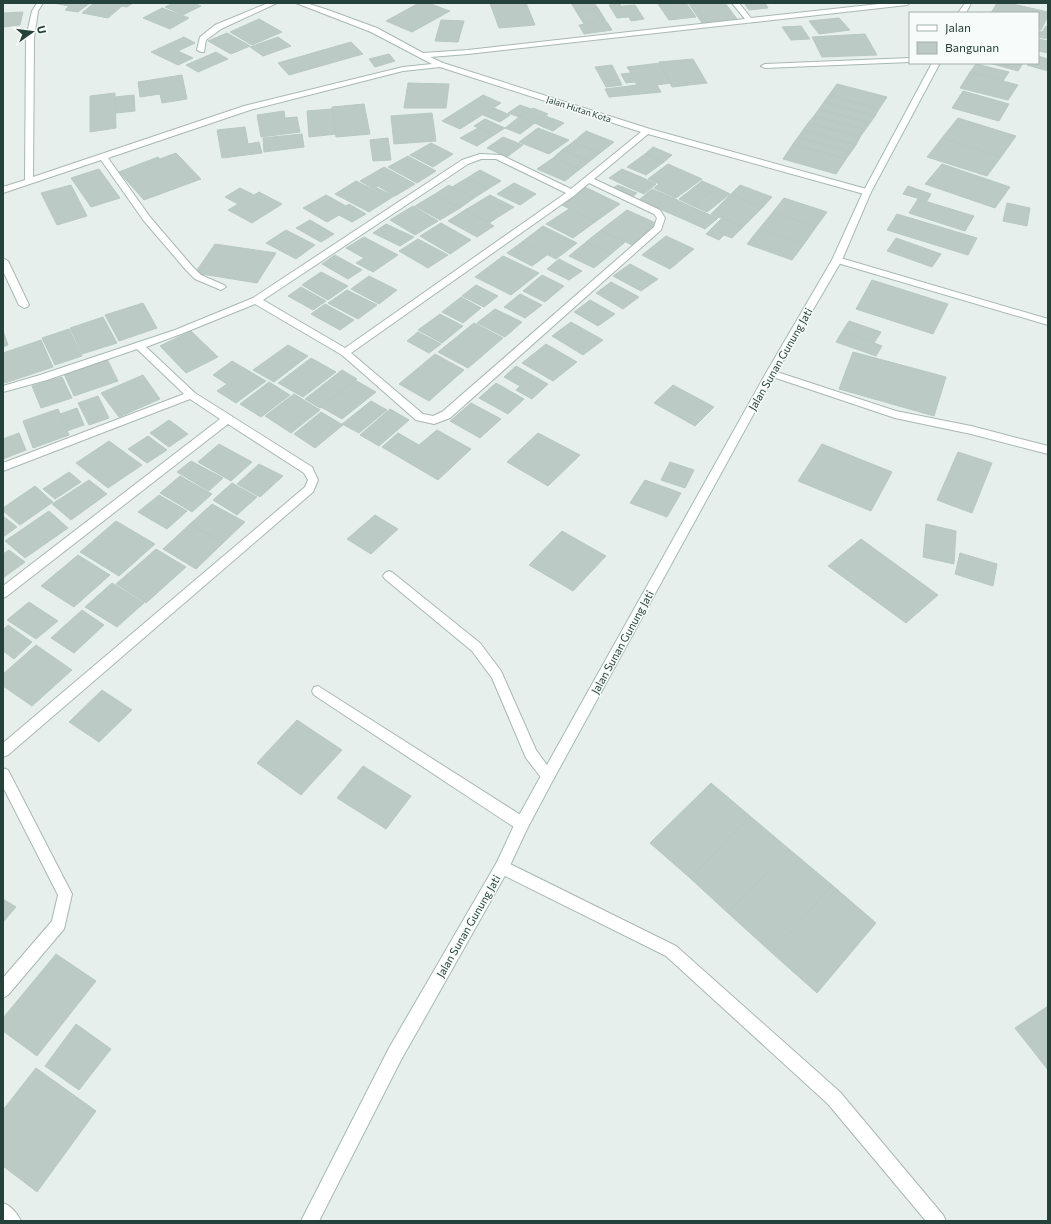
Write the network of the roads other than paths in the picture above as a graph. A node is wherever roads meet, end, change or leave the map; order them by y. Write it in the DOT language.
graph roads {
  1 [pos="40,3"];
  2 [pos="274,3"];
  3 [pos="299,3"];
  4 [pos="735,3"];
  5 [pos="907,3"];
  6 [pos="968,3"];
  7 [pos="963,12"];
  8 [pos="750,21"];
  9 [pos="201,50"];
  10 [pos="423,55"];
  11 [pos="909,60"];
  12 [pos="935,64"];
  13 [pos="440,65"];
  14 [pos="765,66"];
  15 [pos="648,131"];
  16 [pos="103,157"];
  17 [pos="588,180"];
  18 [pos="29,181"];
  19 [pos="3,190"];
  20 [pos="866,192"];
  21 [pos="572,194"];
  22 [pos="837,260"];
  23 [pos="3,261"];
  24 [pos="221,287"];
  25 [pos="256,300"];
  26 [pos="24,305"];
  27 [pos="1048,322"];
  28 [pos="138,345"];
  29 [pos="345,353"];
  30 [pos="771,373"];
  31 [pos="3,389"];
  32 [pos="191,395"];
  33 [pos="227,418"];
  34 [pos="1048,450"];
  35 [pos="3,467"];
  36 [pos="389,576"];
  37 [pos="3,593"];
  38 [pos="318,691"];
  39 [pos="3,750"];
  40 [pos="3,774"];
  41 [pos="548,776"];
  42 [pos="522,824"];
  43 [pos="502,867"];
  44 [pos="3,990"];
  45 [pos="3,1211"];
  46 [pos="12,1221"];
  47 [pos="310,1221"];
  48 [pos="937,1221"];
  1 -- 18 [label="street"];
  2 -- 9 [label="street"];
  3 -- 10 [label="street, Jalan Hutan Kota"];
  4 -- 8 [label="street"];
  5 -- 8 [label="street"];
  6 -- 7 [label="street"];
  8 -- 10 [label="street"];
  10 -- 13 [label="street, Jalan Hutan Kota"];
  11 -- 14 [label="street"];
  12 -- 20 [label="street, Jalan Sunan Gunung Jati"];
  13 -- 15 [label="street, Jalan Hutan Kota"];
  13 -- 16 [label="street"];
  15 -- 17 [label="street"];
  15 -- 20 [label="street, Jalan Hutan Kota"];
  16 -- 18 [label="street"];
  16 -- 24 [label="street"];
  17 -- 21 [label="street"];
  17 -- 29 [label="street"];
  18 -- 19 [label="street"];
  20 -- 22 [label="street, Jalan Sunan Gunung Jati"];
  21 -- 25 [label="street"];
  21 -- 29 [label="street"];
  22 -- 27 [label="street"];
  22 -- 30 [label="street, Jalan Sunan Gunung Jati"];
  23 -- 26 [label="street"];
  25 -- 28 [label="street"];
  25 -- 29 [label="street"];
  28 -- 31 [label="street"];
  28 -- 32 [label="street"];
  30 -- 34 [label="street"];
  30 -- 41 [label="street, Jalan Sunan Gunung Jati"];
  32 -- 33 [label="street"];
  32 -- 35 [label="street"];
  33 -- 37 [label="street"];
  33 -- 39 [label="street"];
  36 -- 41 [label="street"];
  38 -- 42 [label="street"];
  40 -- 44 [label="street"];
  41 -- 42 [label="street, Jalan Sunan Gunung Jati"];
  42 -- 43 [label="street, Jalan Sunan Gunung Jati"];
  43 -- 47 [label="street, Jalan Sunan Gunung Jati"];
  43 -- 48 [label="street"];
  45 -- 46 [label="street"];
}
